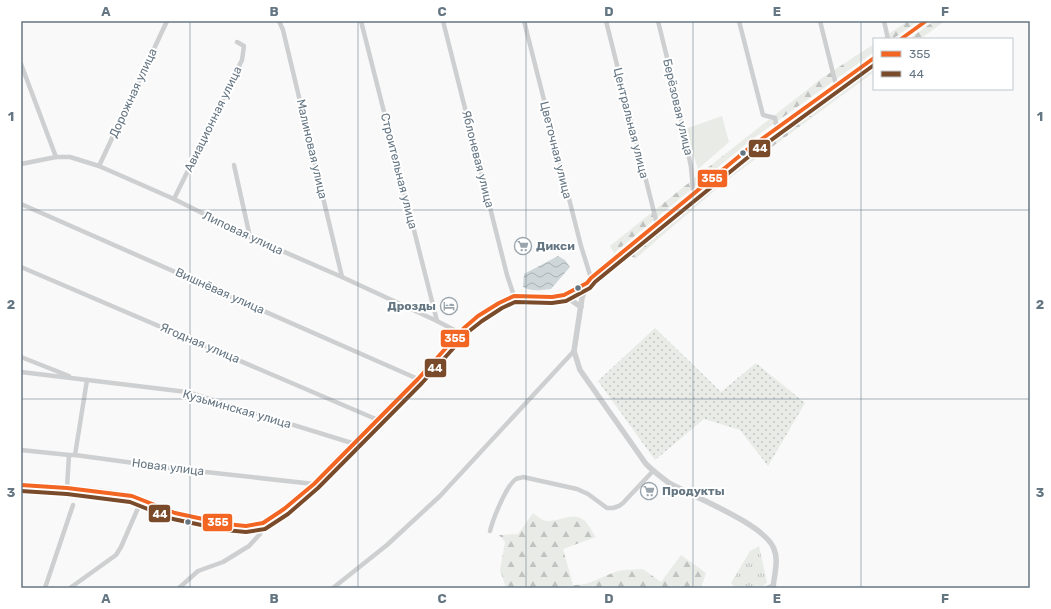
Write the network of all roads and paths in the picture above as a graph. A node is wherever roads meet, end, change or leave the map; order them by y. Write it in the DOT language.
graph roads {
  1 [pos="167,21"];
  2 [pos="279,21"];
  3 [pos="361,21"];
  4 [pos="443,21"];
  5 [pos="524,21"];
  6 [pos="606,21"];
  7 [pos="658,21"];
  8 [pos="739,21"];
  9 [pos="820,21"];
  10 [pos="884,21"];
  11 [pos="926,21"];
  12 [pos="888,38"];
  13 [pos="902,38"];
  14 [pos="237,42"];
  15 [pos="873,59"];
  16 [pos="21,64"];
  17 [pos="836,85"];
  18 [pos="777,128"];
  19 [pos="56,157"];
  20 [pos="21,164"];
  21 [pos="234,165"];
  22 [pos="99,166"];
  23 [pos="695,193"];
  24 [pos="174,199"];
  25 [pos="21,204"];
  26 [pos="657,224"];
  27 [pos="250,237"];
  28 [pos="21,267"];
  29 [pos="342,277"];
  30 [pos="591,278"];
  31 [pos="587,283"];
  32 [pos="514,296"];
  33 [pos="552,297"];
  34 [pos="581,306"];
  35 [pos="437,320"];
  36 [pos="460,333"];
  37 [pos="574,351"];
  38 [pos="21,357"];
  39 [pos="21,372"];
  40 [pos="75,379"];
  41 [pos="418,379"];
  42 [pos="87,380"];
  43 [pos="378,420"];
  44 [pos="355,444"];
  45 [pos="21,450"];
  46 [pos="69,455"];
  47 [pos="75,455"];
  48 [pos="653,471"];
  49 [pos="314,484"];
  50 [pos="21,485"];
  51 [pos="67,488"];
  52 [pos="142,499"];
  53 [pos="73,505"];
  54 [pos="263,523"];
  55 [pos="490,531"];
  56 [pos="774,586"];
  57 [pos="45,588"];
  58 [pos="70,588"];
  59 [pos="179,588"];
  60 [pos="333,588"];
  61 [pos="766,588"];
  1 -- 22 [label="street, Дорожная улица"];
  2 -- 29 [label="street, Малиновая улица"];
  3 -- 35 [label="street, Строительная улица"];
  4 -- 32 [label="street, Яблоневая улица"];
  5 -- 30 [label="street, Цветочная улица"];
  6 -- 26 [label="street, Центральная улица"];
  7 -- 23 [label="street, Берёзовая улица"];
  8 -- 18 [label="street"];
  9 -- 17 [label="street"];
  10 -- 12 [label="street"];
  11 -- 13 [label="street"];
  14 -- 24 [label="street, Авиационная улица"];
  15 -- 17 [label="street"];
  16 -- 19 [label="street"];
  17 -- 18 [label="street"];
  18 -- 23 [label="street"];
  19 -- 20 [label="street, Липовая улица"];
  19 -- 22 [label="street, Липовая улица"];
  21 -- 27 [label="street"];
  22 -- 24 [label="street, Липовая улица"];
  23 -- 26 [label="street"];
  24 -- 27 [label="street, Липовая улица"];
  25 -- 41 [label="street, Вишнёвая улица"];
  26 -- 30 [label="street"];
  27 -- 29 [label="street, Липовая улица"];
  28 -- 43 [label="street, Ягодная улица"];
  29 -- 35 [label="street, Липовая улица"];
  30 -- 31 [label="street"];
  31 -- 33 [label="street"];
  31 -- 34 [label="street"];
  32 -- 33 [label="street"];
  32 -- 36 [label="street"];
  33 -- 34 [label="street"];
  34 -- 37 [label="street"];
  35 -- 36 [label="street, Липовая улица"];
  36 -- 41 [label="street"];
  37 -- 48 [label="street"];
  37 -- 60 [label="street"];
  38 -- 40 [label="street"];
  39 -- 40 [label="street, Кузьминская улица"];
  40 -- 42 [label="street, Кузьминская улица"];
  41 -- 43 [label="street"];
  42 -- 44 [label="street, Кузьминская улица"];
  42 -- 47 [label="street"];
  43 -- 44 [label="street"];
  44 -- 49 [label="street"];
  45 -- 46 [label="street, Новая улица"];
  46 -- 47 [label="street, Новая улица"];
  46 -- 51 [label="street"];
  47 -- 49 [label="street, Новая улица"];
  48 -- 55 [label="street"];
  48 -- 56 [label="street"];
  49 -- 54 [label="street"];
  50 -- 51 [label="street"];
  51 -- 52 [label="street"];
  52 -- 54 [label="street"];
  52 -- 58 [label="street"];
  53 -- 57 [label="street"];
  54 -- 59 [label="street"];
  56 -- 61 [label="street"];
}
